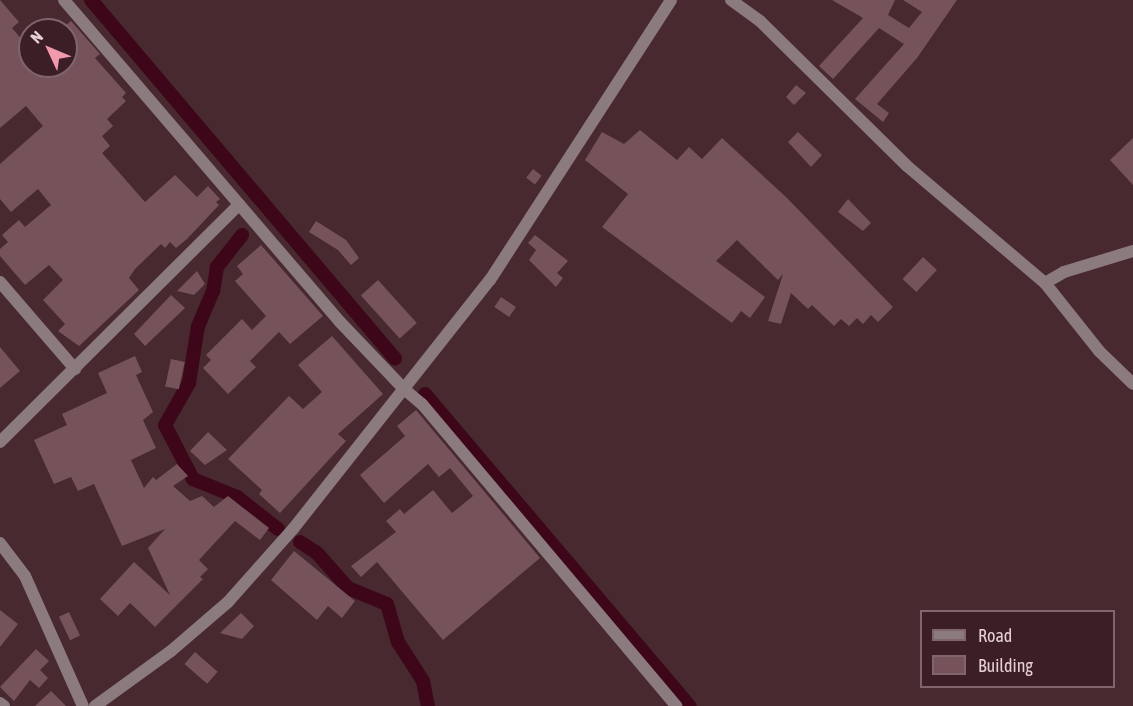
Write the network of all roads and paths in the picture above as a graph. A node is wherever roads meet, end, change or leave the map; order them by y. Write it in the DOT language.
graph roads {
  1 [pos="64,0"];
  2 [pos="671,0"];
  3 [pos="731,0"];
  4 [pos="239,205"];
  5 [pos="1133,251"];
  6 [pos="0,282"];
  7 [pos="1045,283"];
  8 [pos="75,369"];
  9 [pos="1133,384"];
  10 [pos="404,389"];
  11 [pos="0,442"];
  12 [pos="0,543"];
  13 [pos="0,703"];
  14 [pos="4,706"];
  15 [pos="83,706"];
  16 [pos="95,706"];
  17 [pos="676,706"];
  1 -- 4 [label="street"];
  2 -- 10 [label="street"];
  3 -- 7 [label="street"];
  4 -- 8 [label="street"];
  4 -- 10 [label="street"];
  5 -- 7 [label="street"];
  6 -- 8 [label="street"];
  7 -- 9 [label="street"];
  8 -- 11 [label="street"];
  10 -- 16 [label="street"];
  10 -- 17 [label="street"];
  12 -- 15 [label="street"];
  13 -- 14 [label="street"];
}
